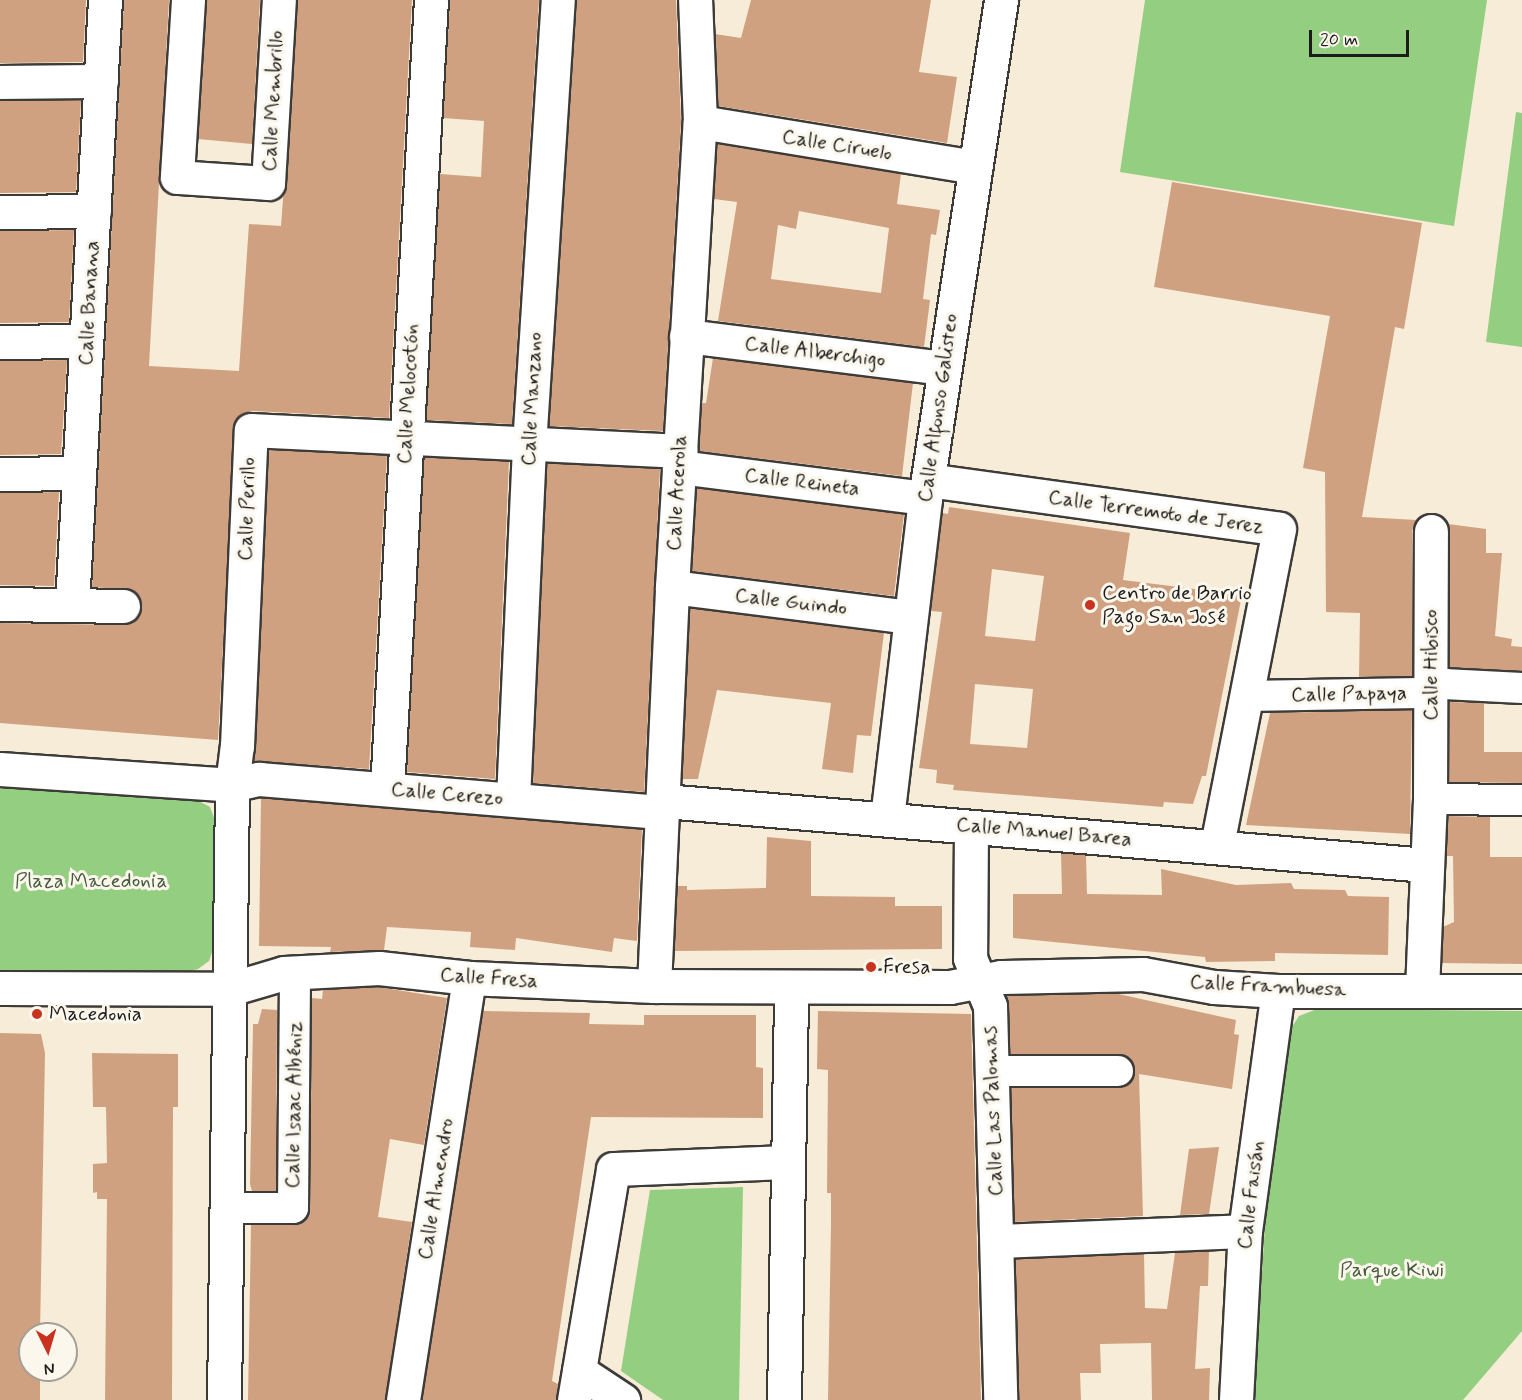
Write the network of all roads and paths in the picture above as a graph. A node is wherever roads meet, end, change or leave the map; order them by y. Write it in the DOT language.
graph roads {
  1 [pos="105,0"];
  2 [pos="188,0"];
  3 [pos="279,0"];
  4 [pos="431,0"];
  5 [pos="558,0"];
  6 [pos="695,0"];
  7 [pos="1001,0"];
  8 [pos="101,81"];
  9 [pos="0,82"];
  10 [pos="700,122"];
  11 [pos="975,167"];
  12 [pos="94,211"];
  13 [pos="0,212"];
  14 [pos="686,336"];
  15 [pos="86,341"];
  16 [pos="0,342"];
  17 [pos="944,368"];
  18 [pos="405,436"];
  19 [pos="529,445"];
  20 [pos="679,459"];
  21 [pos="79,473"];
  22 [pos="0,474"];
  23 [pos="927,489"];
  24 [pos="1431,531"];
  25 [pos="672,587"];
  26 [pos="0,604"];
  27 [pos="72,605"];
  28 [pos="123,606"];
  29 [pos="910,617"];
  30 [pos="1522,688"];
  31 [pos="1431,689"];
  32 [pos="1246,696"];
  33 [pos="0,769"];
  34 [pos="232,785"];
  35 [pos="387,789"];
  36 [pos="513,799"];
  37 [pos="1430,799"];
  38 [pos="1522,800"];
  39 [pos="663,807"];
  40 [pos="887,818"];
  41 [pos="971,826"];
  42 [pos="1217,846"];
  43 [pos="1426,865"];
  44 [pos="295,972"];
  45 [pos="469,978"];
  46 [pos="980,981"];
  47 [pos="654,986"];
  48 [pos="791,987"];
  49 [pos="0,988"];
  50 [pos="230,989"];
  51 [pos="1422,990"];
  52 [pos="1278,991"];
  53 [pos="1522,991"];
  54 [pos="992,1071"];
  55 [pos="1118,1071"];
  56 [pos="788,1162"];
  57 [pos="227,1208"];
  58 [pos="1245,1231"];
  59 [pos="997,1241"];
  60 [pos="576,1385"];
  61 [pos="224,1400"];
  62 [pos="404,1400"];
  63 [pos="623,1400"];
  64 [pos="784,1400"];
  65 [pos="1000,1400"];
  66 [pos="1236,1400"];
  1 -- 8 [label="street, Calle Banana"];
  2 -- 3 [label="street, Calle Membrillo"];
  4 -- 18 [label="street, Calle Melocotón"];
  5 -- 19 [label="street, Calle Manzano"];
  6 -- 10 [label="street, Calle Acerola"];
  7 -- 11 [label="street, Calle Alfonso Galisteo"];
  8 -- 9 [label="street"];
  8 -- 12 [label="street, Calle Banana"];
  10 -- 11 [label="street, Calle Ciruelo"];
  10 -- 14 [label="street, Calle Acerola"];
  11 -- 17 [label="street, Calle Alfonso Galisteo"];
  12 -- 13 [label="street"];
  12 -- 15 [label="street, Calle Banana"];
  14 -- 17 [label="street, Calle Alberchigo"];
  14 -- 20 [label="street, Calle Acerola"];
  15 -- 16 [label="street"];
  15 -- 21 [label="street, Calle Banana"];
  17 -- 23 [label="street, Calle Alfonso Galisteo"];
  18 -- 19 [label="street, Calle Perillo"];
  18 -- 34 [label="street, Calle Perillo"];
  18 -- 35 [label="street, Calle Melocotón"];
  19 -- 20 [label="street, Calle Perillo"];
  19 -- 36 [label="street, Calle Manzano"];
  20 -- 23 [label="street, Calle Reineta"];
  20 -- 25 [label="street, Calle Acerola"];
  21 -- 22 [label="street"];
  21 -- 27 [label="street, Calle Banana"];
  23 -- 29 [label="street, Calle Alfonso Galisteo"];
  23 -- 32 [label="street, Calle Terremoto de Jerez"];
  24 -- 31 [label="street, Calle Hibisco"];
  25 -- 29 [label="street, Calle Guindo"];
  25 -- 39 [label="street, Calle Acerola"];
  26 -- 27 [label="street"];
  27 -- 28 [label="street"];
  29 -- 40 [label="street, Calle Alfonso Galisteo"];
  30 -- 31 [label="street, Calle Papaya"];
  31 -- 32 [label="street, Calle Papaya"];
  31 -- 37 [label="street, Calle Hibisco"];
  32 -- 42 [label="street, Calle Terremoto de Jerez"];
  33 -- 34 [label="street"];
  34 -- 35 [label="street, Calle Cerezo"];
  34 -- 50 [label="street"];
  35 -- 36 [label="street, Calle Cerezo"];
  36 -- 39 [label="street, Calle Cerezo"];
  37 -- 38 [label="street"];
  37 -- 43 [label="street, Calle Hibisco"];
  39 -- 40 [label="street, Calle Manuel Barea"];
  39 -- 47 [label="street, Calle Acerola"];
  40 -- 41 [label="street, Calle Manuel Barea"];
  41 -- 42 [label="street, Calle Manuel Barea"];
  41 -- 46 [label="street, Calle Las Palomas"];
  42 -- 43 [label="street, Calle Manuel Barea"];
  43 -- 51 [label="street, Calle Hibisco"];
  44 -- 45 [label="street, Calle Fresa"];
  44 -- 50 [label="street, Calle Fresa"];
  44 -- 57 [label="street, Calle Isaac Albéniz"];
  45 -- 47 [label="street, Calle Fresa"];
  45 -- 62 [label="street, Calle Almendro"];
  46 -- 48 [label="street, Calle Fresa"];
  46 -- 52 [label="street, Calle Frambuesa"];
  46 -- 54 [label="street, Calle Las Palomas"];
  47 -- 48 [label="street, Calle Fresa"];
  48 -- 56 [label="street"];
  49 -- 50 [label="street, Calle Fresa"];
  50 -- 57 [label="street"];
  51 -- 52 [label="street, Calle Frambuesa"];
  51 -- 53 [label="street, Calle Frambuesa"];
  52 -- 58 [label="street, Calle Faisán"];
  54 -- 55 [label="street"];
  54 -- 59 [label="street, Calle Las Palomas"];
  56 -- 60 [label="street"];
  56 -- 64 [label="street"];
  57 -- 61 [label="street"];
  58 -- 59 [label="street"];
  58 -- 66 [label="street, Calle Faisán"];
  59 -- 65 [label="street, Calle Las Palomas"];
  60 -- 63 [label="street"];
}
